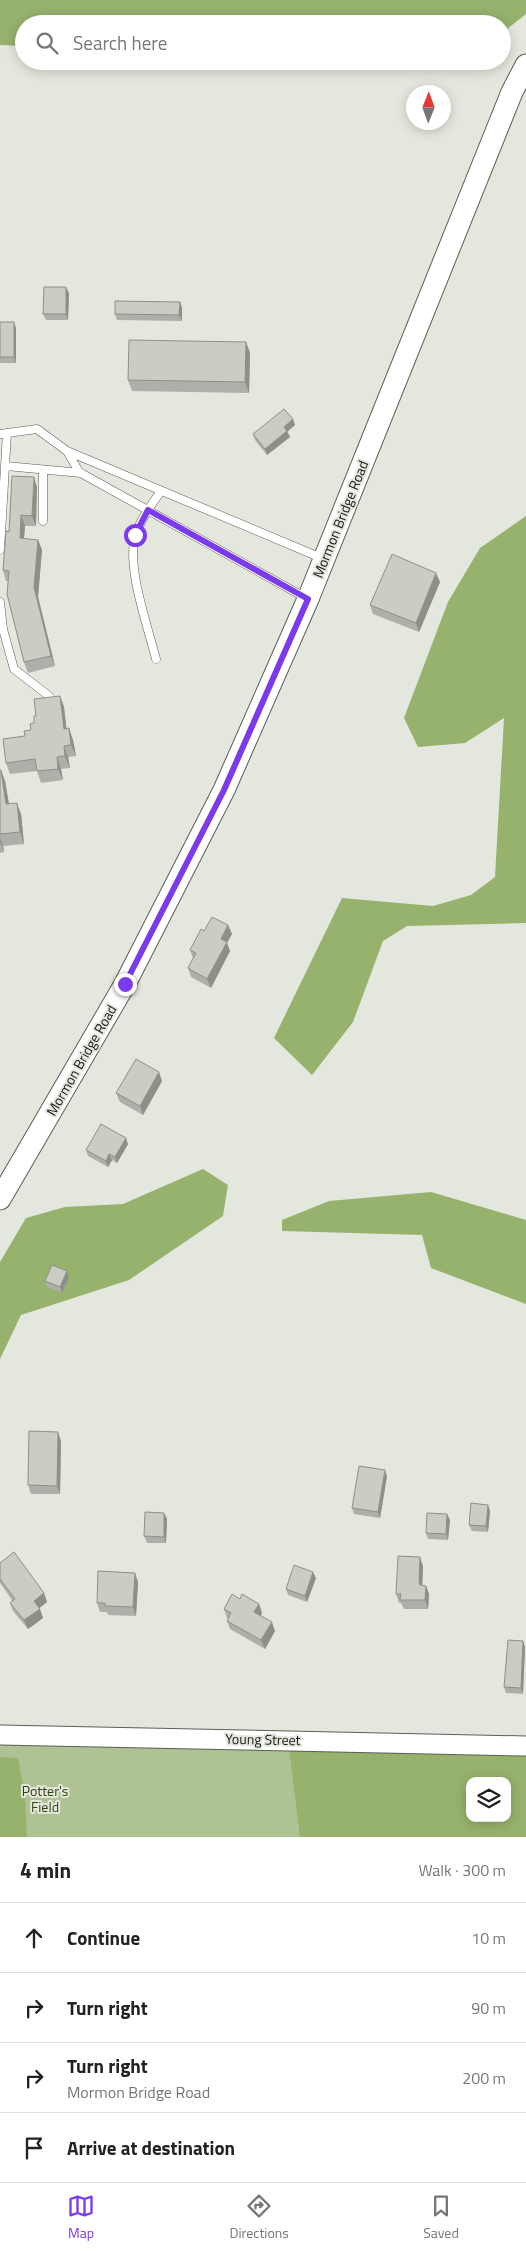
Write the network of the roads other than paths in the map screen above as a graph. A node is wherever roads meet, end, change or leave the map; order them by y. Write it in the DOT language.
graph roads {
  1 [pos="526,65"];
  2 [pos="4,434"];
  3 [pos="67,452"];
  4 [pos="6,466"];
  5 [pos="43,470"];
  6 [pos="81,473"];
  7 [pos="162,491"];
  8 [pos="148,510"];
  9 [pos="43,521"];
  10 [pos="0,550"];
  11 [pos="324,558"];
  12 [pos="308,599"];
  13 [pos="0,602"];
  14 [pos="156,659"];
  15 [pos="49,696"];
  16 [pos="0,1199"];
  17 [pos="0,1735"];
  18 [pos="526,1746"];
  1 -- 11 [label="main road, Mormon Bridge Road"];
  2 -- 3 [label="lane"];
  2 -- 4 [label="lane"];
  3 -- 6 [label="lane"];
  3 -- 7 [label="lane"];
  4 -- 5 [label="lane"];
  4 -- 10 [label="lane"];
  5 -- 6 [label="lane"];
  5 -- 9 [label="lane"];
  6 -- 8 [label="lane"];
  7 -- 8 [label="lane"];
  7 -- 11 [label="lane"];
  8 -- 12 [label="lane"];
  8 -- 14 [label="lane"];
  11 -- 12 [label="main road, Mormon Bridge Road"];
  12 -- 16 [label="main road, Mormon Bridge Road"];
  13 -- 15 [label="lane"];
  17 -- 18 [label="street, Young Street"];
}
